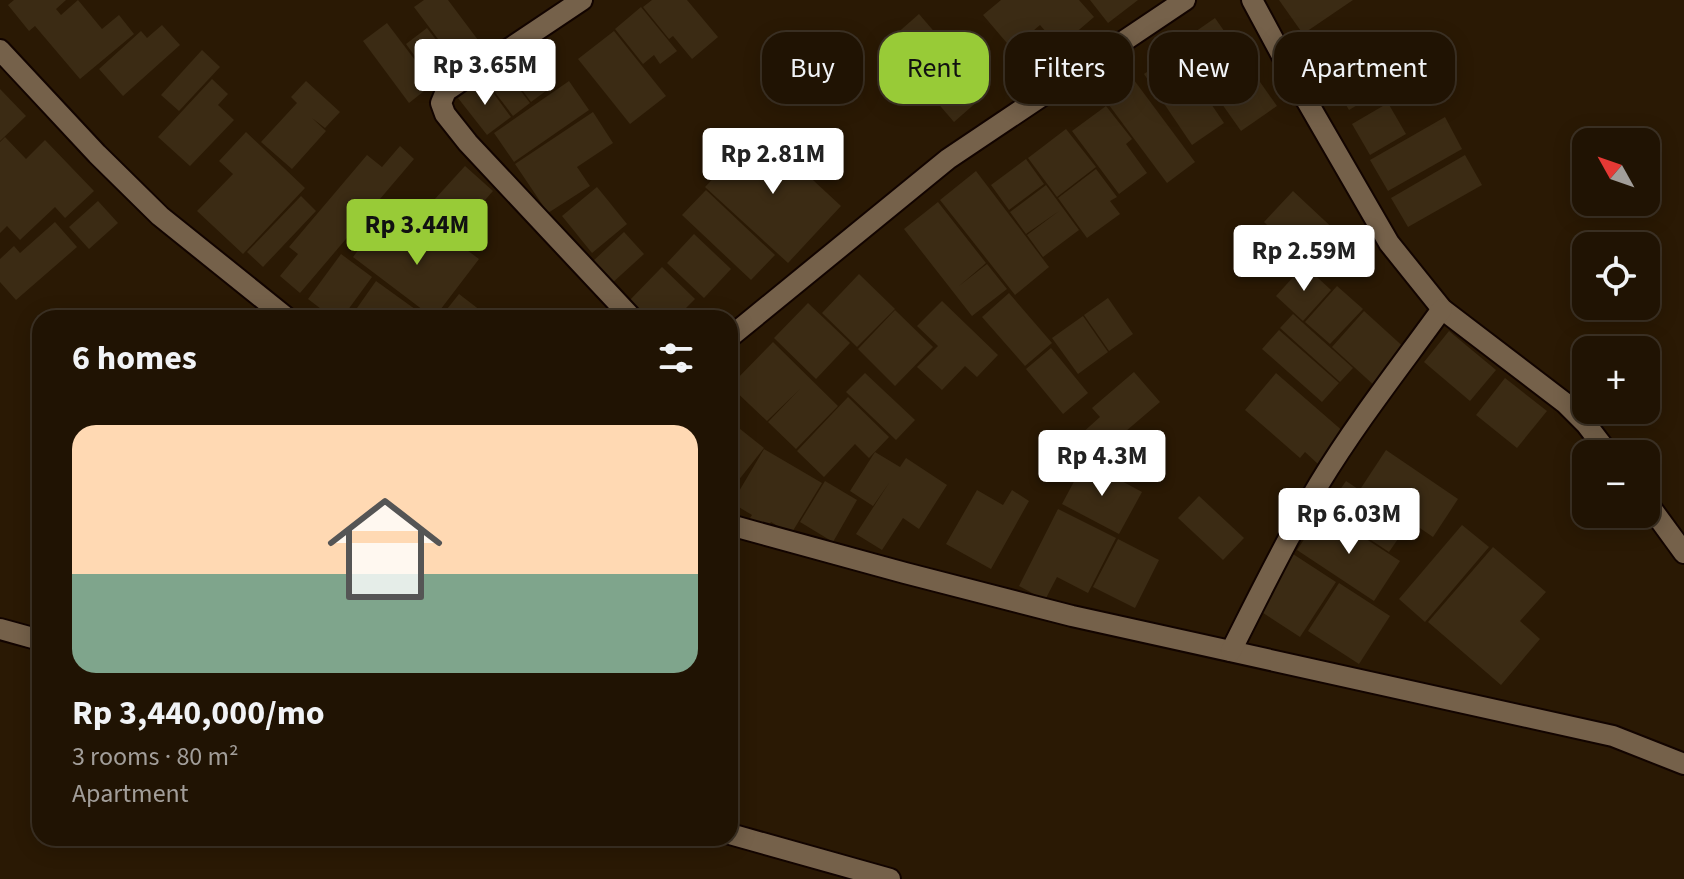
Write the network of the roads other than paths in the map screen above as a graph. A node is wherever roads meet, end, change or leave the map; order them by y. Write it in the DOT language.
graph roads {
  1 [pos="582,0"];
  2 [pos="1185,0"];
  3 [pos="1252,0"];
  4 [pos="0,50"];
  5 [pos="1442,309"];
  6 [pos="277,310"];
  7 [pos="625,310"];
  8 [pos="738,330"];
  9 [pos="1598,440"];
  10 [pos="1660,520"];
  11 [pos="738,527"];
  12 [pos="1684,553"];
  13 [pos="0,629"];
  14 [pos="32,638"];
  15 [pos="1231,651"];
  16 [pos="1684,764"];
  17 [pos="738,836"];
  18 [pos="890,879"];
  1 -- 7 [label="street"];
  2 -- 8 [label="street"];
  3 -- 5 [label="street"];
  4 -- 6 [label="street"];
  5 -- 9 [label="street"];
  5 -- 15 [label="street"];
  10 -- 12 [label="street"];
  11 -- 15 [label="street"];
  13 -- 14 [label="street"];
  15 -- 16 [label="street"];
  17 -- 18 [label="street"];
}
